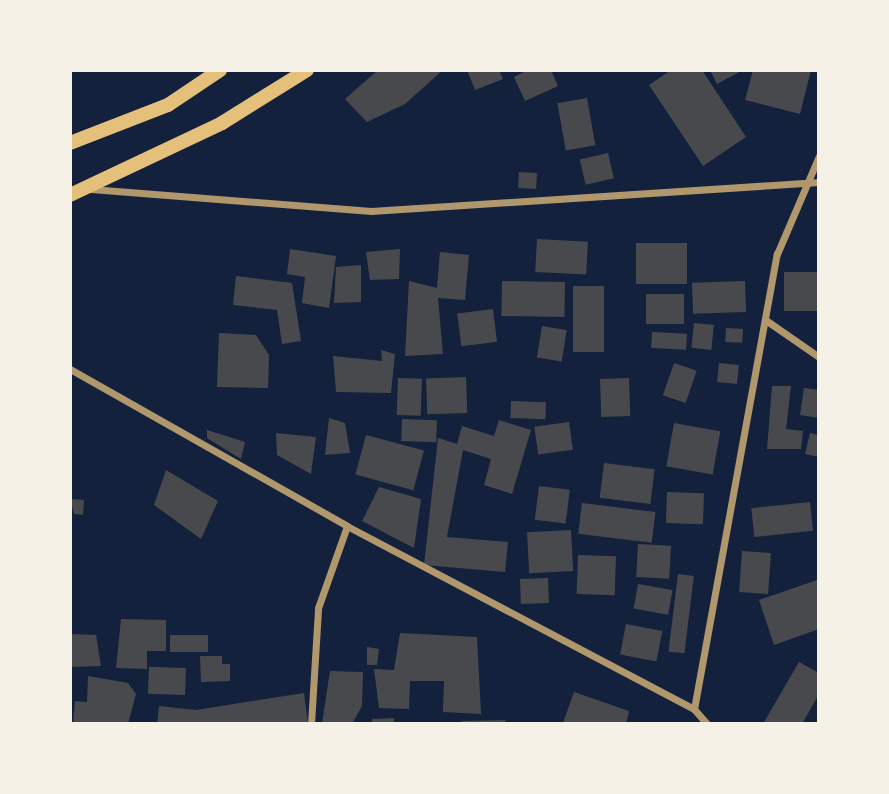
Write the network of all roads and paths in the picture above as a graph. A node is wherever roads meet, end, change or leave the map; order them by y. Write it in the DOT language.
graph roads {
  1 [pos="220,70"];
  2 [pos="307,70"];
  3 [pos="70,143"];
  4 [pos="819,156"];
  5 [pos="819,182"];
  6 [pos="811,186"];
  7 [pos="87,189"];
  8 [pos="70,195"];
  9 [pos="767,321"];
  10 [pos="819,357"];
  11 [pos="70,369"];
  12 [pos="347,526"];
  13 [pos="694,709"];
  14 [pos="311,724"];
  15 [pos="706,724"];
  1 -- 3 [label="main road"];
  2 -- 7 [label="main road"];
  4 -- 6 [label="street"];
  5 -- 6 [label="street"];
  6 -- 7 [label="street"];
  6 -- 9 [label="street"];
  7 -- 8 [label="main road"];
  9 -- 10 [label="street"];
  9 -- 13 [label="street"];
  11 -- 12 [label="street"];
  12 -- 13 [label="street"];
  12 -- 14 [label="street"];
  13 -- 15 [label="street"];
}
